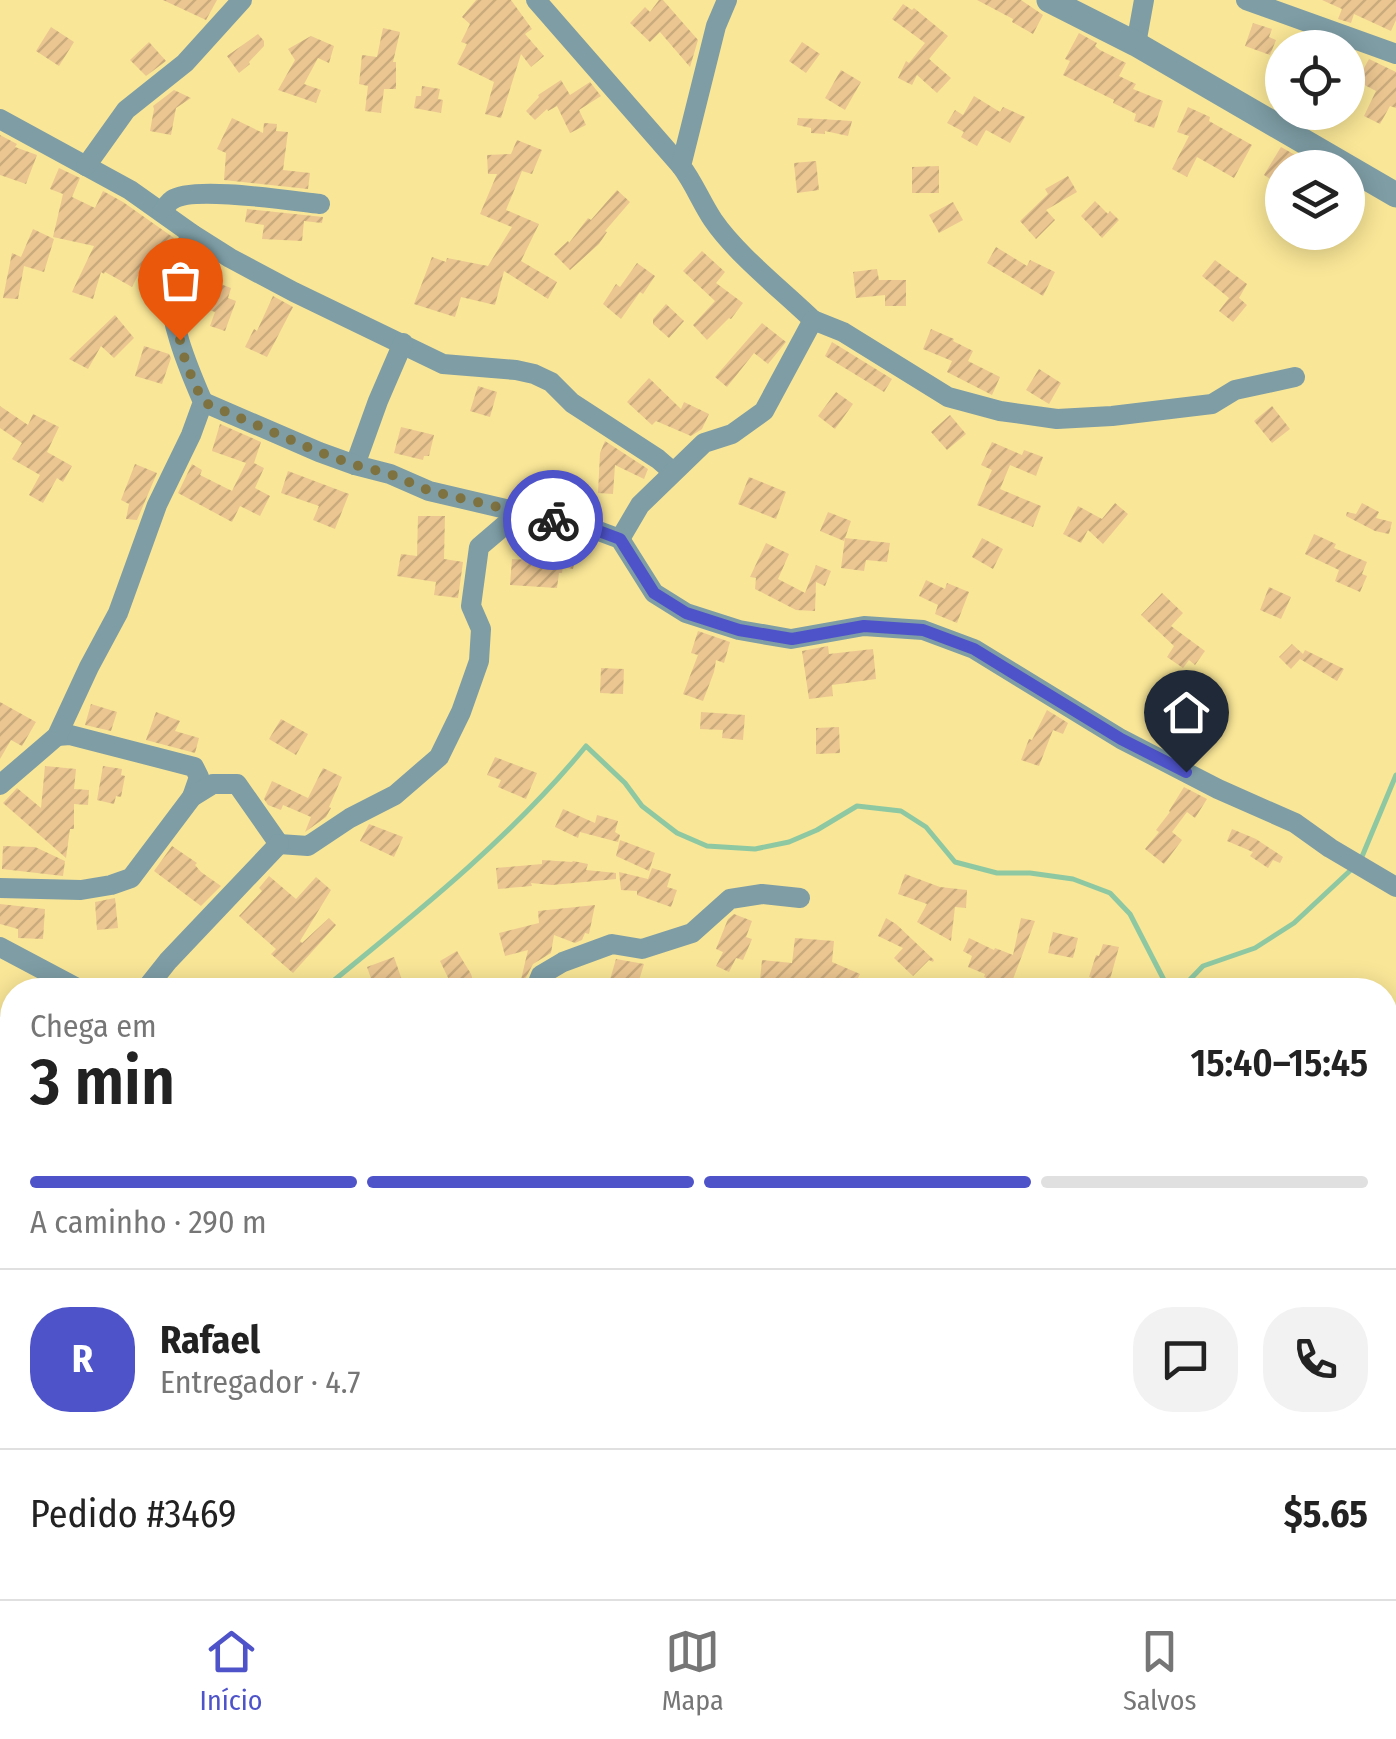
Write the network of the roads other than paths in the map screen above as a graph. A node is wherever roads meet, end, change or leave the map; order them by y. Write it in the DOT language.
graph roads {
  1 [pos="242,0"];
  2 [pos="536,0"];
  3 [pos="726,0"];
  4 [pos="1049,0"];
  5 [pos="1144,0"];
  6 [pos="1246,0"];
  7 [pos="1136,44"];
  8 [pos="1396,54"];
  9 [pos="0,119"];
  10 [pos="86,166"];
  11 [pos="681,166"];
  12 [pos="1396,195"];
  13 [pos="320,204"];
  14 [pos="162,212"];
  15 [pos="192,234"];
  16 [pos="814,320"];
  17 [pos="404,343"];
  18 [pos="1295,378"];
  19 [pos="203,402"];
  20 [pos="355,465"];
  21 [pos="672,472"];
  22 [pos="520,512"];
  23 [pos="620,539"];
  24 [pos="56,736"];
  25 [pos="0,785"];
  26 [pos="192,797"];
  27 [pos="279,844"];
  28 [pos="1396,887"];
  29 [pos="0,888"];
  30 [pos="800,898"];
  31 [pos="0,946"];
  32 [pos="60,978"];
  33 [pos="155,978"];
  34 [pos="539,978"];
  1 -- 10 [label="street"];
  2 -- 11 [label="street"];
  3 -- 11 [label="street"];
  4 -- 7 [label="street"];
  5 -- 7 [label="street"];
  6 -- 8 [label="street"];
  7 -- 12 [label="street"];
  9 -- 10 [label="street"];
  10 -- 14 [label="street"];
  11 -- 16 [label="street"];
  13 -- 14 [label="street"];
  14 -- 15 [label="street"];
  15 -- 17 [label="street"];
  15 -- 19 [label="street"];
  16 -- 18 [label="street"];
  16 -- 21 [label="street"];
  17 -- 20 [label="street"];
  17 -- 21 [label="street"];
  19 -- 20 [label="street"];
  19 -- 24 [label="street"];
  20 -- 22 [label="street"];
  21 -- 23 [label="street"];
  22 -- 23 [label="street"];
  22 -- 27 [label="street"];
  23 -- 28 [label="street"];
  24 -- 25 [label="street"];
  24 -- 26 [label="street"];
  26 -- 27 [label="street"];
  26 -- 29 [label="street"];
  27 -- 33 [label="street"];
  30 -- 34 [label="street"];
  31 -- 32 [label="street"];
}
